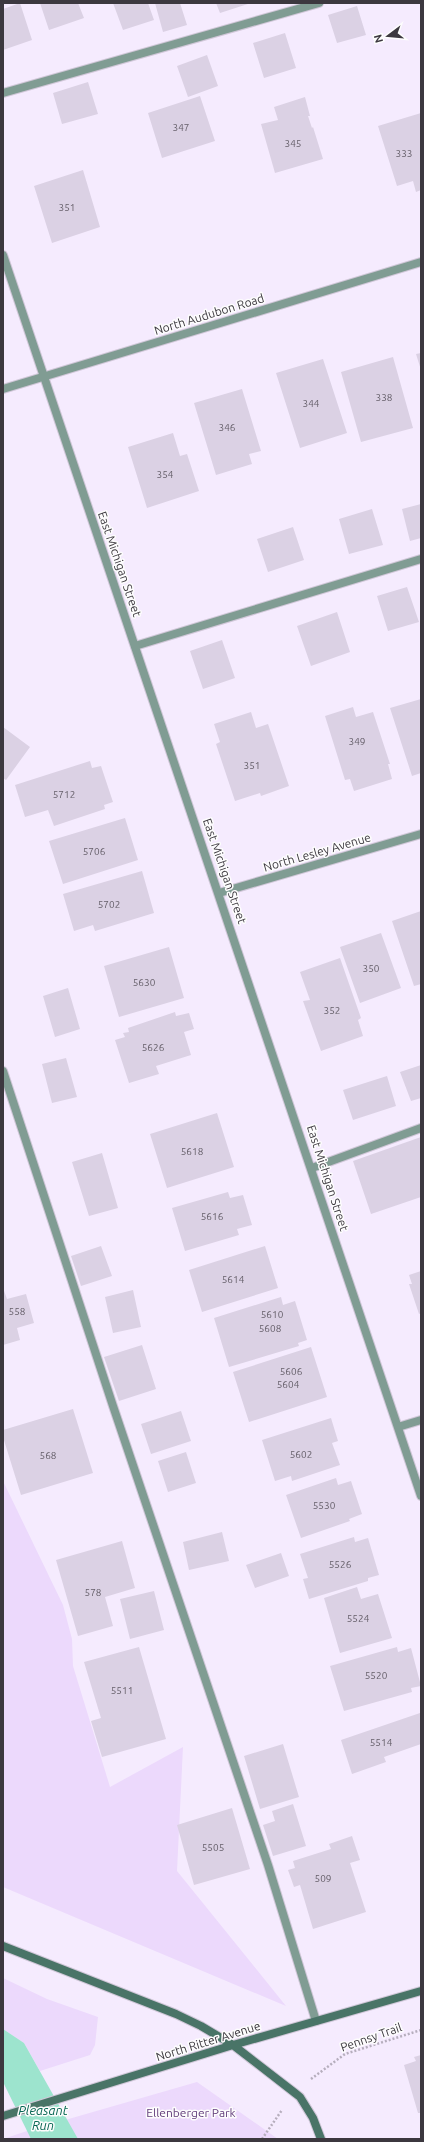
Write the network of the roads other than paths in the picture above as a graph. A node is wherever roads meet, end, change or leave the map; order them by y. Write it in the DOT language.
graph roads {
  1 [pos="319,3"];
  2 [pos="3,93"];
  3 [pos="3,255"];
  4 [pos="421,262"];
  5 [pos="44,377"];
  6 [pos="3,389"];
  7 [pos="421,559"];
  8 [pos="135,646"];
  9 [pos="421,834"];
  10 [pos="219,893"];
  11 [pos="3,1071"];
  12 [pos="421,1128"];
  13 [pos="312,1168"];
  14 [pos="421,1420"];
  15 [pos="398,1427"];
  16 [pos="421,1496"];
  17 [pos="3,1946"];
  18 [pos="421,1991"];
  19 [pos="316,2021"];
  20 [pos="233,2045"];
  21 [pos="3,2116"];
  22 [pos="321,2139"];
  1 -- 2 [label="street"];
  3 -- 5 [label="street, East Michigan Street"];
  4 -- 5 [label="street, North Audubon Road"];
  5 -- 6 [label="street, North Audubon Road"];
  5 -- 8 [label="street, East Michigan Street"];
  7 -- 8 [label="street"];
  8 -- 10 [label="street, East Michigan Street"];
  9 -- 10 [label="street, North Lesley Avenue"];
  10 -- 13 [label="street, East Michigan Street"];
  11 -- 19 [label="street"];
  12 -- 13 [label="street"];
  13 -- 15 [label="street, East Michigan Street"];
  14 -- 15 [label="street"];
  15 -- 16 [label="street, East Michigan Street"];
  17 -- 20 [label="street"];
  18 -- 19 [label="street, North Ritter Avenue"];
  19 -- 20 [label="street, North Ritter Avenue"];
  20 -- 21 [label="street, North Ritter Avenue"];
  20 -- 22 [label="street"];
}
